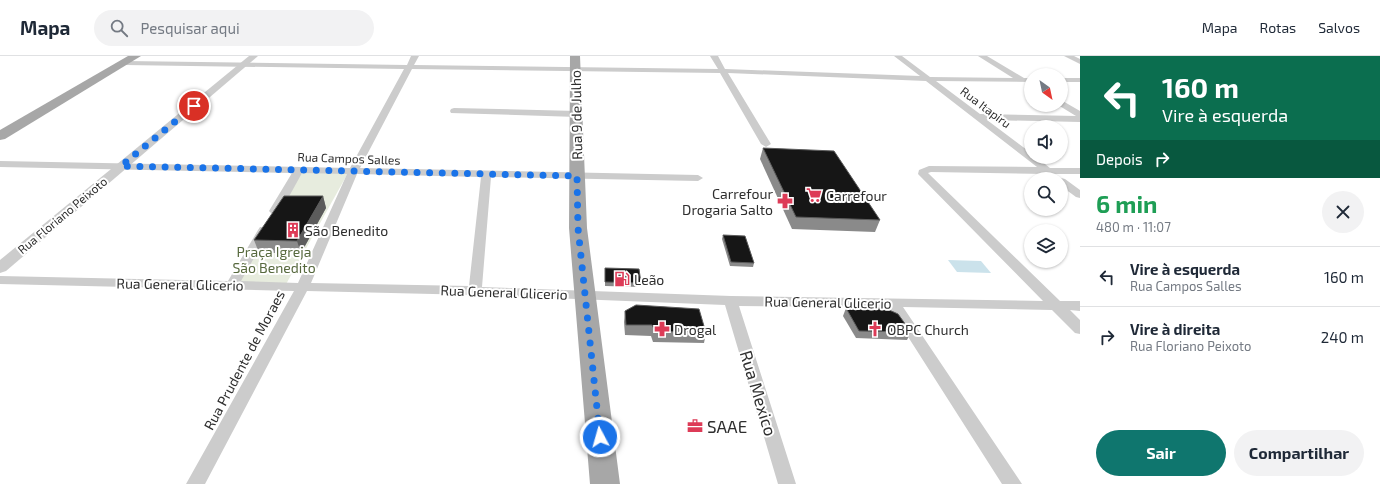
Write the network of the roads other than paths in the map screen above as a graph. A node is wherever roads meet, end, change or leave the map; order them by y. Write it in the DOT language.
graph roads {
  1 [pos="136,56"];
  2 [pos="254,56"];
  3 [pos="415,56"];
  4 [pos="714,56"];
  5 [pos="898,56"];
  6 [pos="982,56"];
  7 [pos="1068,56"];
  8 [pos="1080,62"];
  9 [pos="125,63"];
  10 [pos="576,63"];
  11 [pos="242,66"];
  12 [pos="409,68"];
  13 [pos="722,71"];
  14 [pos="927,79"];
  15 [pos="1022,80"];
  16 [pos="1068,80"];
  17 [pos="1080,80"];
  18 [pos="1068,107"];
  19 [pos="454,111"];
  20 [pos="577,114"];
  21 [pos="1080,115"];
  22 [pos="978,117"];
  23 [pos="1080,119"];
  24 [pos="0,136"];
  25 [pos="766,144"];
  26 [pos="0,164"];
  27 [pos="121,166"];
  28 [pos="299,170"];
  29 [pos="1047,170"];
  30 [pos="353,171"];
  31 [pos="1080,171"];
  32 [pos="1050,172"];
  33 [pos="486,175"];
  34 [pos="577,176"];
  35 [pos="698,178"];
  36 [pos="1068,186"];
  37 [pos="1080,195"];
  38 [pos="0,268"];
  39 [pos="0,280"];
  40 [pos="232,285"];
  41 [pos="302,288"];
  42 [pos="476,291"];
  43 [pos="585,294"];
  44 [pos="731,301"];
  45 [pos="893,303"];
  46 [pos="1058,306"];
  47 [pos="1080,306"];
  48 [pos="1080,329"];
  49 [pos="195,484"];
  50 [pos="605,484"];
  51 [pos="787,484"];
  52 [pos="1013,484"];
  1 -- 9 [label="main road"];
  2 -- 11 [label="street, Rua Floriano Peixoto"];
  3 -- 12 [label="street, Rua Prudente de Moraes"];
  4 -- 13 [label="street"];
  5 -- 14 [label="street, Rua Itapiru"];
  6 -- 15 [label="street"];
  7 -- 8 [label="street"];
  9 -- 11 [label="street"];
  9 -- 24 [label="main road"];
  10 -- 12 [label="street"];
  10 -- 13 [label="street"];
  10 -- 20 [label="main road, Rua 9 de Julho"];
  11 -- 12 [label="street"];
  11 -- 27 [label="street, Rua Floriano Peixoto"];
  12 -- 30 [label="street, Rua Prudente de Moraes"];
  13 -- 14 [label="street"];
  13 -- 25 [label="street"];
  14 -- 15 [label="street"];
  14 -- 22 [label="street, Rua Itapiru"];
  16 -- 17 [label="street"];
  18 -- 21 [label="street"];
  19 -- 20 [label="street"];
  20 -- 34 [label="main road, Rua 9 de Julho"];
  22 -- 23 [label="street"];
  22 -- 29 [label="street, Rua Itapiru"];
  26 -- 27 [label="street, Rua Campos Salles"];
  27 -- 28 [label="street, Rua Campos Salles"];
  27 -- 38 [label="street, Rua Floriano Peixoto"];
  28 -- 30 [label="street, Rua Campos Salles"];
  28 -- 40 [label="street"];
  29 -- 31 [label="street"];
  29 -- 32 [label="street, Rua Itapiru"];
  29 -- 46 [label="street"];
  30 -- 33 [label="street, Rua Campos Salles"];
  30 -- 41 [label="street, Rua Prudente de Moraes"];
  33 -- 34 [label="street, Rua Campos Salles"];
  33 -- 42 [label="street"];
  34 -- 35 [label="street, Rua Campos Salles"];
  34 -- 43 [label="main road, Rua 9 de Julho"];
  36 -- 37 [label="street"];
  39 -- 40 [label="street, Rua General Glicerio"];
  40 -- 41 [label="street, Rua General Glicerio"];
  41 -- 42 [label="street, Rua General Glicerio"];
  41 -- 49 [label="street, Rua Prudente de Moraes"];
  42 -- 43 [label="street, Rua General Glicerio"];
  43 -- 44 [label="street, Rua General Glicerio"];
  43 -- 50 [label="main road, Rua 9 de Julho"];
  44 -- 45 [label="street, Rua General Glicerio"];
  44 -- 51 [label="street, Rua Mexico"];
  45 -- 46 [label="street, Rua General Glicerio"];
  45 -- 52 [label="street"];
  46 -- 47 [label="street, Rua General Glicerio"];
  46 -- 48 [label="street"];
}
